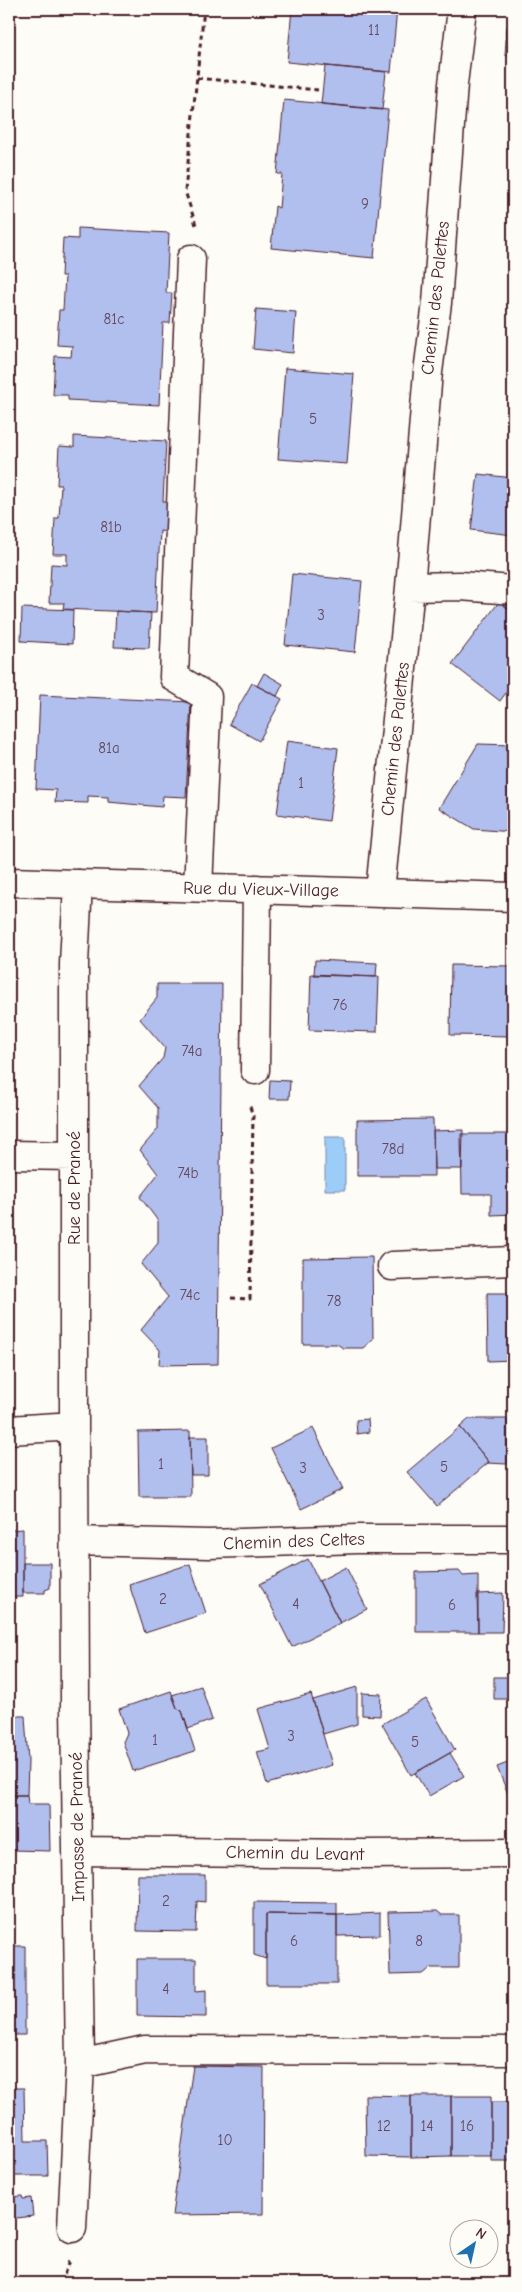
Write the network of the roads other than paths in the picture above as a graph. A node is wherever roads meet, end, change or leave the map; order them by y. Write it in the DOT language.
graph roads {
  1 [pos="462,9"];
  2 [pos="191,259"];
  3 [pos="410,587"];
  4 [pos="513,590"];
  5 [pos="9,882"];
  6 [pos="78,884"];
  7 [pos="198,887"];
  8 [pos="257,889"];
  9 [pos="380,892"];
  10 [pos="513,897"];
  11 [pos="255,1070"];
  12 [pos="9,1155"];
  13 [pos="74,1156"];
  14 [pos="513,1261"];
  15 [pos="392,1266"];
  16 [pos="74,1426"];
  17 [pos="9,1430"];
  18 [pos="513,1539"];
  19 [pos="75,1541"];
  20 [pos="78,1851"];
  21 [pos="513,1853"];
  22 [pos="513,2051"];
  23 [pos="80,2064"];
  24 [pos="72,2228"];
  1 -- 3 [label="street, Chemin des Palettes"];
  2 -- 7 [label="street"];
  3 -- 4 [label="street"];
  3 -- 9 [label="street, Chemin des Palettes"];
  5 -- 6 [label="street, Rue du Vieux-Village"];
  6 -- 7 [label="street, Rue du Vieux-Village"];
  6 -- 13 [label="street, Rue de Pranoé"];
  7 -- 8 [label="street, Rue du Vieux-Village"];
  8 -- 9 [label="street, Rue du Vieux-Village"];
  8 -- 11 [label="street"];
  9 -- 10 [label="street, Rue du Vieux-Village"];
  12 -- 13 [label="street"];
  13 -- 16 [label="street, Rue de Pranoé"];
  14 -- 15 [label="street"];
  16 -- 17 [label="street"];
  16 -- 19 [label="street, Impasse de Pranoé"];
  18 -- 19 [label="street, Chemin des Celtes"];
  19 -- 20 [label="street, Impasse de Pranoé"];
  20 -- 21 [label="street, Chemin du Levant"];
  20 -- 23 [label="street, Impasse de Pranoé"];
  22 -- 23 [label="street"];
  23 -- 24 [label="street, Impasse de Pranoé"];
}
